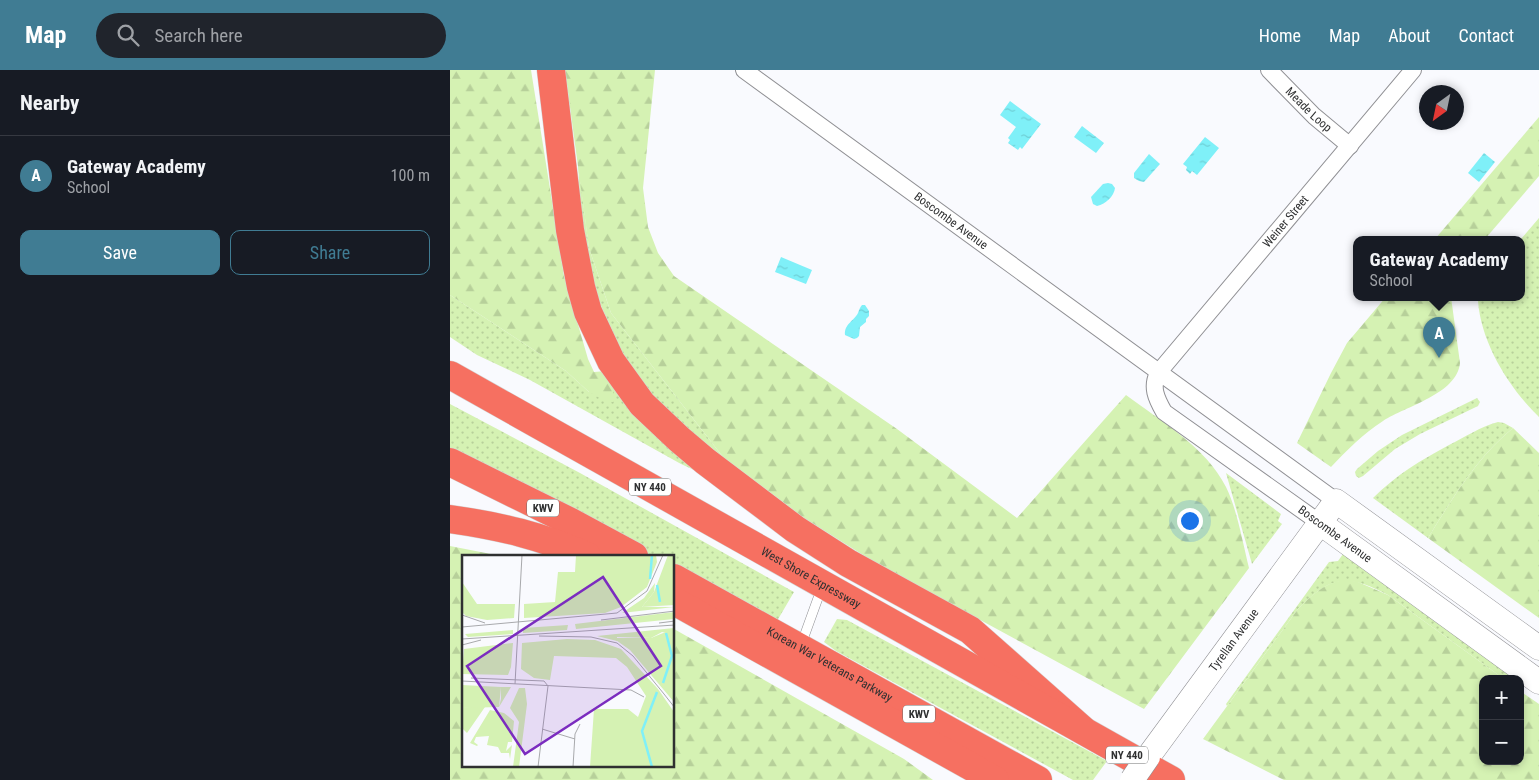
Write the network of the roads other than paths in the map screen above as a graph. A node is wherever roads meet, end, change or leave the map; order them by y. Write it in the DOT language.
graph roads {
  1 [pos="551,70"];
  2 [pos="744,70"];
  3 [pos="1270,70"];
  4 [pos="1413,70"];
  5 [pos="1350,146"];
  6 [pos="1158,373"];
  7 [pos="450,374"];
  8 [pos="450,379"];
  9 [pos="477,390"];
  10 [pos="450,462"];
  11 [pos="1336,501"];
  12 [pos="450,519"];
  13 [pos="1320,523"];
  14 [pos="585,555"];
  15 [pos="632,555"];
  16 [pos="675,579"];
  17 [pos="823,584"];
  18 [pos="675,602"];
  19 [pos="800,648"];
  20 [pos="1539,648"];
  21 [pos="1539,682"];
  22 [pos="1083,730"];
  23 [pos="995,780"];
  24 [pos="1038,780"];
  25 [pos="1132,780"];
  26 [pos="1171,780"];
  1 -- 22 [label="highway"];
  2 -- 6 [label="street, Boscombe Avenue"];
  3 -- 5 [label="street, Meade Loop"];
  4 -- 5 [label="street, Weiner Street"];
  5 -- 6 [label="street, Weiner Street"];
  6 -- 11 [label="street, Boscombe Avenue"];
  6 -- 13 [label="street, Boscombe Avenue"];
  7 -- 9 [label="highway, West Shore Expressway / NY 440"];
  8 -- 9 [label="highway"];
  9 -- 17 [label="highway, West Shore Expressway / NY 440"];
  10 -- 15 [label="highway, KWV"];
  11 -- 13 [label="street, Tyrellan Avenue"];
  11 -- 20 [label="street, Boscombe Avenue"];
  12 -- 14 [label="highway"];
  13 -- 21 [label="street, Boscombe Avenue"];
  13 -- 25 [label="street, Tyrellan Avenue, bridge"];
  16 -- 19 [label="highway, Korean War Veterans Parkway / KWV"];
  17 -- 19 [label="lane"];
  17 -- 22 [label="highway, West Shore Expressway / NY 440"];
  18 -- 23 [label="highway"];
  19 -- 24 [label="highway, Korean War Veterans Parkway / KWV"];
  22 -- 26 [label="highway, West Shore Expressway / NY 440"];
}
